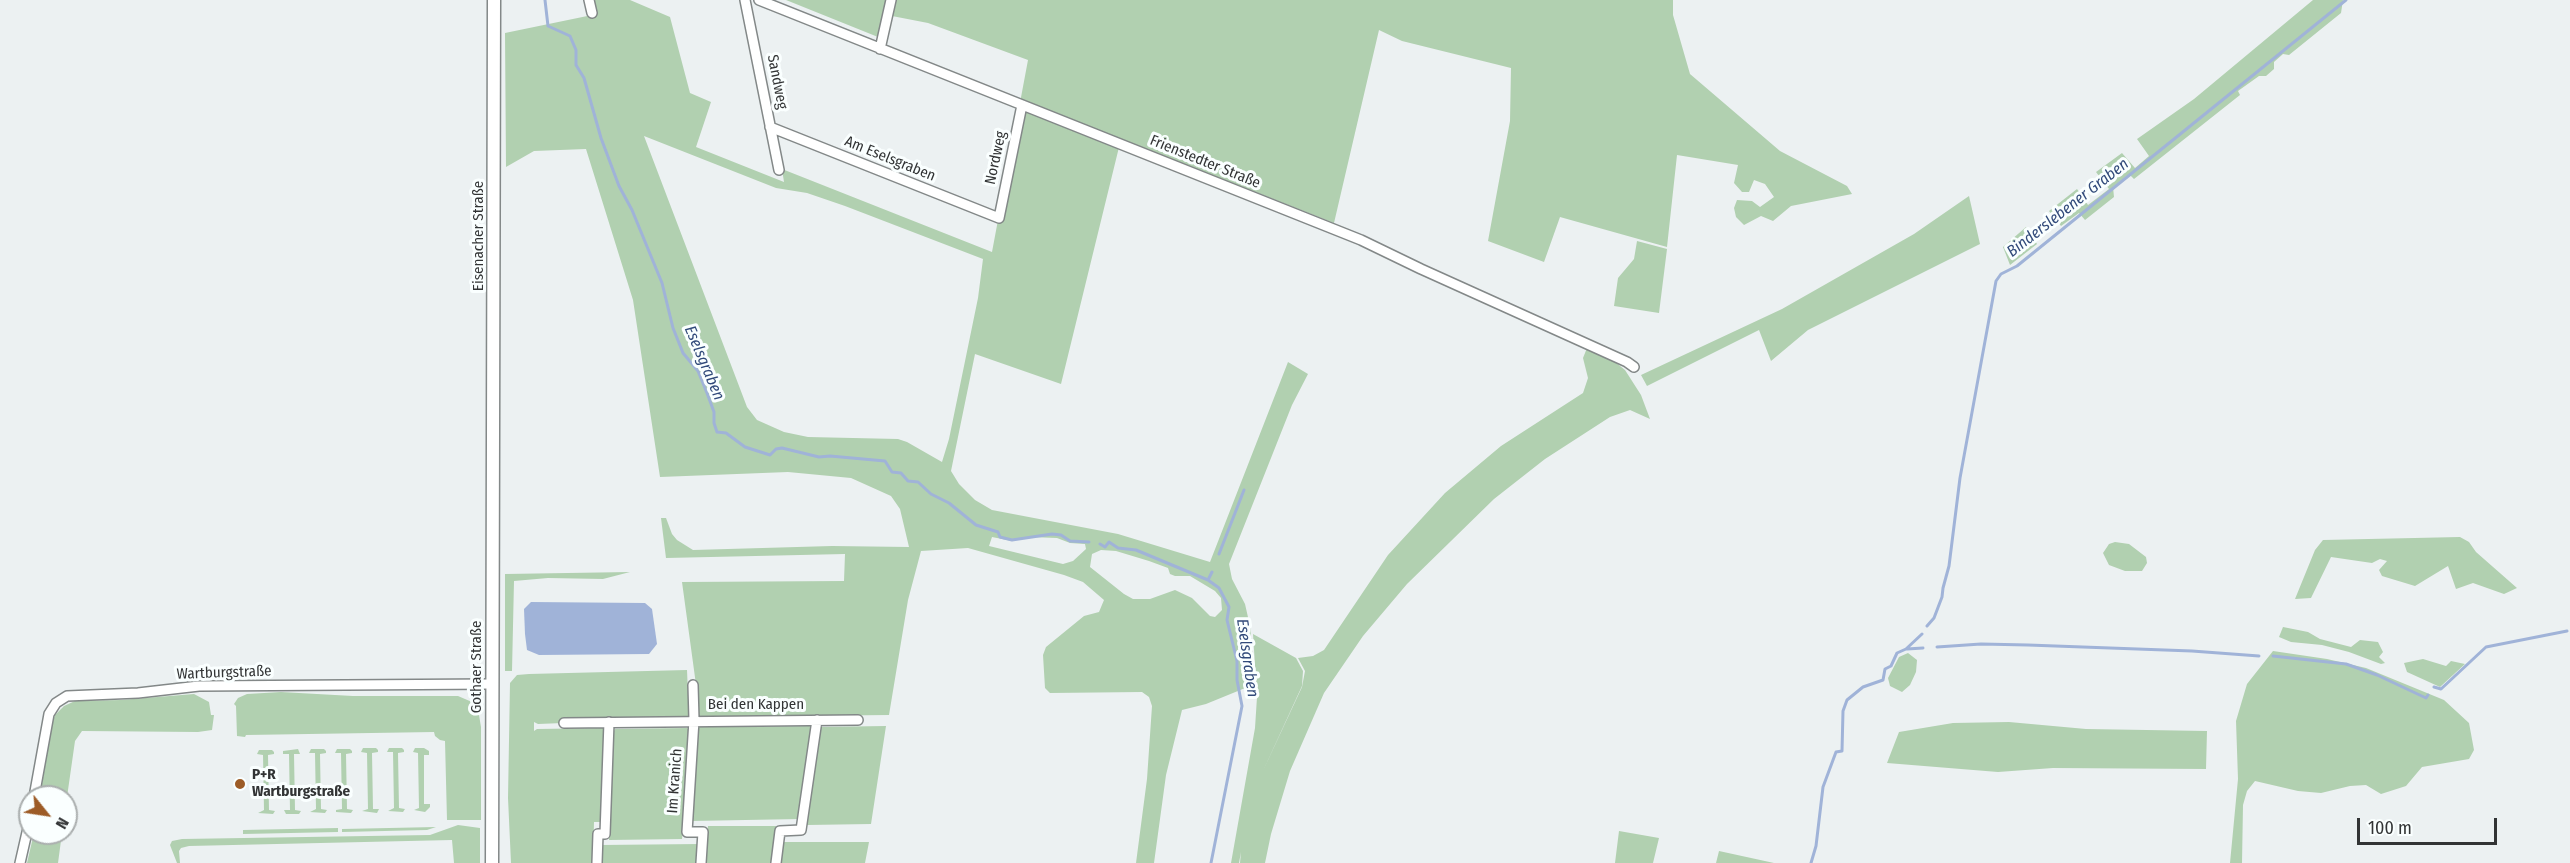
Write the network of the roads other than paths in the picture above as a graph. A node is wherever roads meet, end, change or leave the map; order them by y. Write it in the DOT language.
graph roads {
  1 [pos="494,0"];
  2 [pos="590,0"];
  3 [pos="745,0"];
  4 [pos="759,0"];
  5 [pos="891,0"];
  6 [pos="592,13"];
  7 [pos="880,49"];
  8 [pos="1022,105"];
  9 [pos="770,127"];
  10 [pos="779,170"];
  11 [pos="999,218"];
  12 [pos="1634,367"];
  13 [pos="494,472"];
  14 [pos="492,684"];
  15 [pos="693,685"];
  16 [pos="694,720"];
  17 [pos="817,720"];
  18 [pos="858,720"];
  19 [pos="609,722"];
  20 [pos="564,723"];
  21 [pos="36,785"];
  22 [pos="24,845"];
  23 [pos="20,863"];
  24 [pos="492,863"];
  25 [pos="597,863"];
  26 [pos="701,863"];
  27 [pos="776,863"];
  1 -- 13 [label="main road, Eisenacher Straße"];
  2 -- 6 [label="street"];
  3 -- 9 [label="street, Sandweg"];
  4 -- 7 [label="street, Frienstedter Straße"];
  5 -- 7 [label="street"];
  7 -- 8 [label="street, Frienstedter Straße"];
  8 -- 11 [label="street, Nordweg"];
  8 -- 12 [label="street, Frienstedter Straße"];
  9 -- 10 [label="street, Sandweg"];
  9 -- 11 [label="street, Am Eselsgraben"];
  13 -- 14 [label="main road, Gothaer Straße"];
  14 -- 21 [label="street, Wartburgstraße"];
  14 -- 24 [label="main road, Gothaer Straße"];
  15 -- 16 [label="street"];
  16 -- 17 [label="street, Bei den Kappen"];
  16 -- 19 [label="street, Bei den Kappen"];
  16 -- 26 [label="street, Im Kranich"];
  17 -- 18 [label="street, Bei den Kappen"];
  17 -- 27 [label="street, Bei den Kappen"];
  19 -- 20 [label="street, Bei den Kappen"];
  19 -- 25 [label="street"];
  22 -- 23 [label="street"];
}
